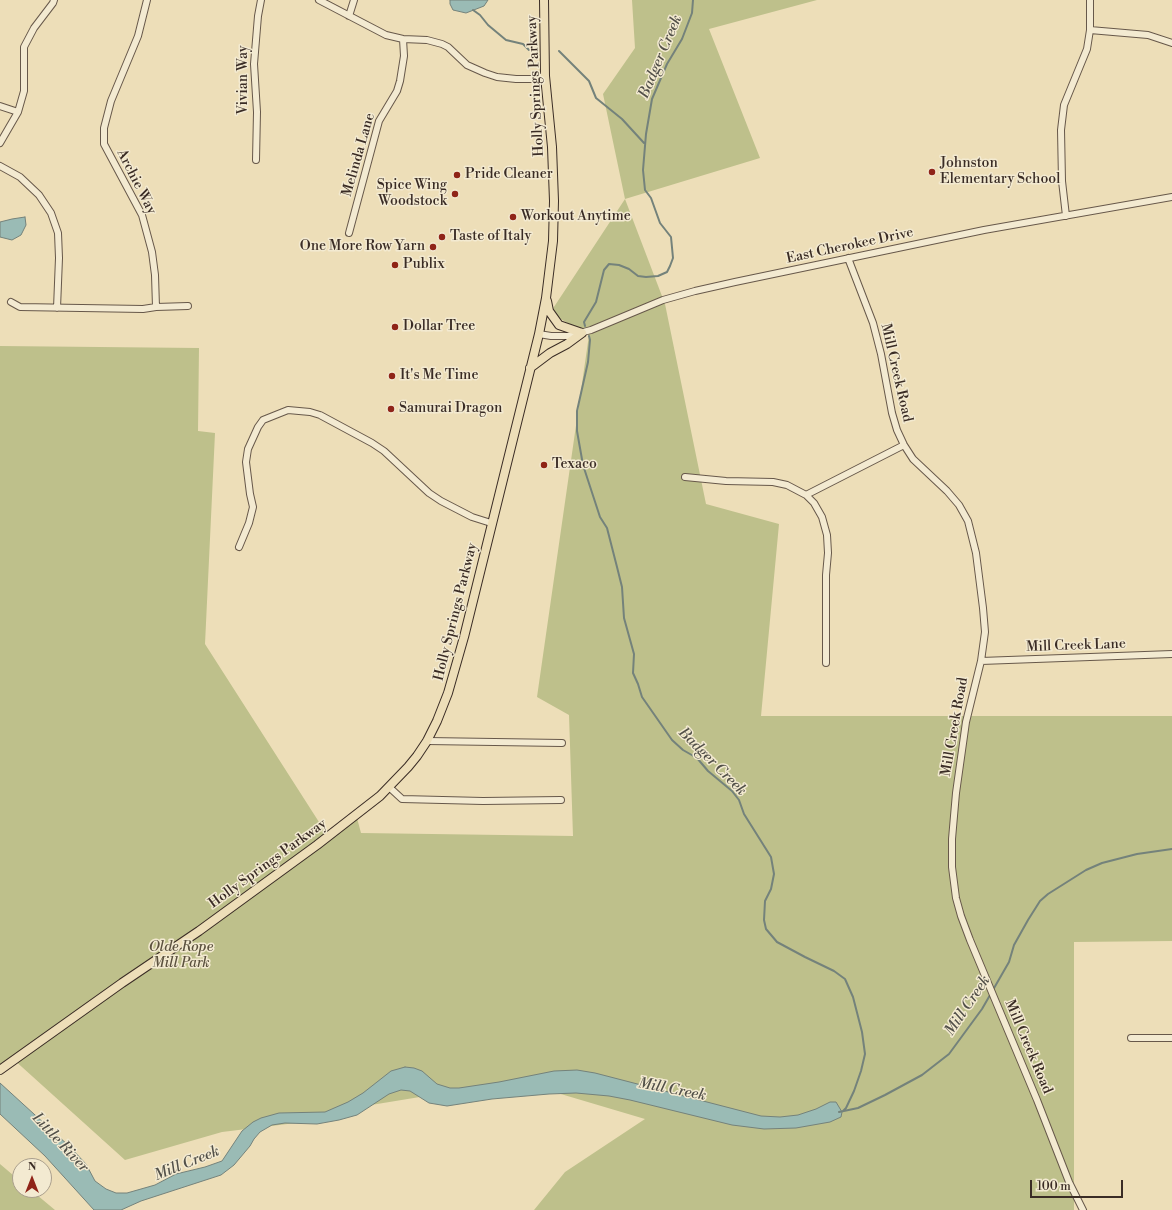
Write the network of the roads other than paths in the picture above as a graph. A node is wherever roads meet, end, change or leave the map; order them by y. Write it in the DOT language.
graph roads {
  1 [pos="54,0"];
  2 [pos="147,0"];
  3 [pos="261,0"];
  4 [pos="319,0"];
  5 [pos="354,0"];
  6 [pos="544,0"];
  7 [pos="1090,0"];
  8 [pos="349,16"];
  9 [pos="1090,30"];
  10 [pos="403,39"];
  11 [pos="1172,43"];
  12 [pos="545,76"];
  13 [pos="0,106"];
  14 [pos="18,112"];
  15 [pos="0,143"];
  16 [pos="256,160"];
  17 [pos="0,166"];
  18 [pos="1172,198"];
  19 [pos="1066,216"];
  20 [pos="350,233"];
  21 [pos="848,258"];
  22 [pos="546,298"];
  23 [pos="11,302"];
  24 [pos="188,306"];
  25 [pos="156,307"];
  26 [pos="57,308"];
  27 [pos="582,333"];
  28 [pos="539,334"];
  29 [pos="530,368"];
  30 [pos="904,445"];
  31 [pos="685,477"];
  32 [pos="806,495"];
  33 [pos="492,523"];
  34 [pos="239,547"];
  35 [pos="1172,654"];
  36 [pos="981,661"];
  37 [pos="826,663"];
  38 [pos="427,741"];
  39 [pos="562,743"];
  40 [pos="390,787"];
  41 [pos="561,800"];
  42 [pos="1132,1038"];
  43 [pos="1172,1038"];
  44 [pos="0,1070"];
  45 [pos="1083,1210"];
  1 -- 14 [label="street"];
  2 -- 25 [label="street, Archie Way"];
  3 -- 16 [label="street, Vivian Way"];
  4 -- 8 [label="street"];
  5 -- 8 [label="street"];
  6 -- 12 [label="main road, Holly Springs Parkway"];
  7 -- 9 [label="street"];
  8 -- 10 [label="street"];
  9 -- 11 [label="street"];
  9 -- 19 [label="street"];
  10 -- 12 [label="street"];
  10 -- 20 [label="street, Melinda Lane"];
  12 -- 22 [label="main road, Holly Springs Parkway"];
  13 -- 14 [label="street"];
  14 -- 15 [label="street"];
  17 -- 26 [label="street"];
  18 -- 19 [label="street, East Cherokee Drive"];
  19 -- 21 [label="street, East Cherokee Drive"];
  21 -- 27 [label="street, East Cherokee Drive"];
  21 -- 30 [label="street, Mill Creek Road"];
  22 -- 27 [label="main road"];
  22 -- 28 [label="main road, Holly Springs Parkway"];
  23 -- 26 [label="street"];
  24 -- 25 [label="street"];
  25 -- 26 [label="street"];
  27 -- 28 [label="street, East Cherokee Drive"];
  27 -- 29 [label="main road"];
  28 -- 29 [label="main road, Holly Springs Parkway"];
  29 -- 33 [label="main road, Holly Springs Parkway"];
  30 -- 32 [label="street"];
  30 -- 36 [label="street, Mill Creek Road"];
  31 -- 32 [label="street"];
  32 -- 37 [label="street"];
  33 -- 34 [label="street"];
  33 -- 38 [label="main road, Holly Springs Parkway"];
  35 -- 36 [label="street, Mill Creek Lane"];
  36 -- 45 [label="street, Mill Creek Road"];
  38 -- 39 [label="street"];
  38 -- 40 [label="main road, Holly Springs Parkway"];
  40 -- 41 [label="street"];
  40 -- 44 [label="main road, Holly Springs Parkway"];
  42 -- 43 [label="street"];
}
